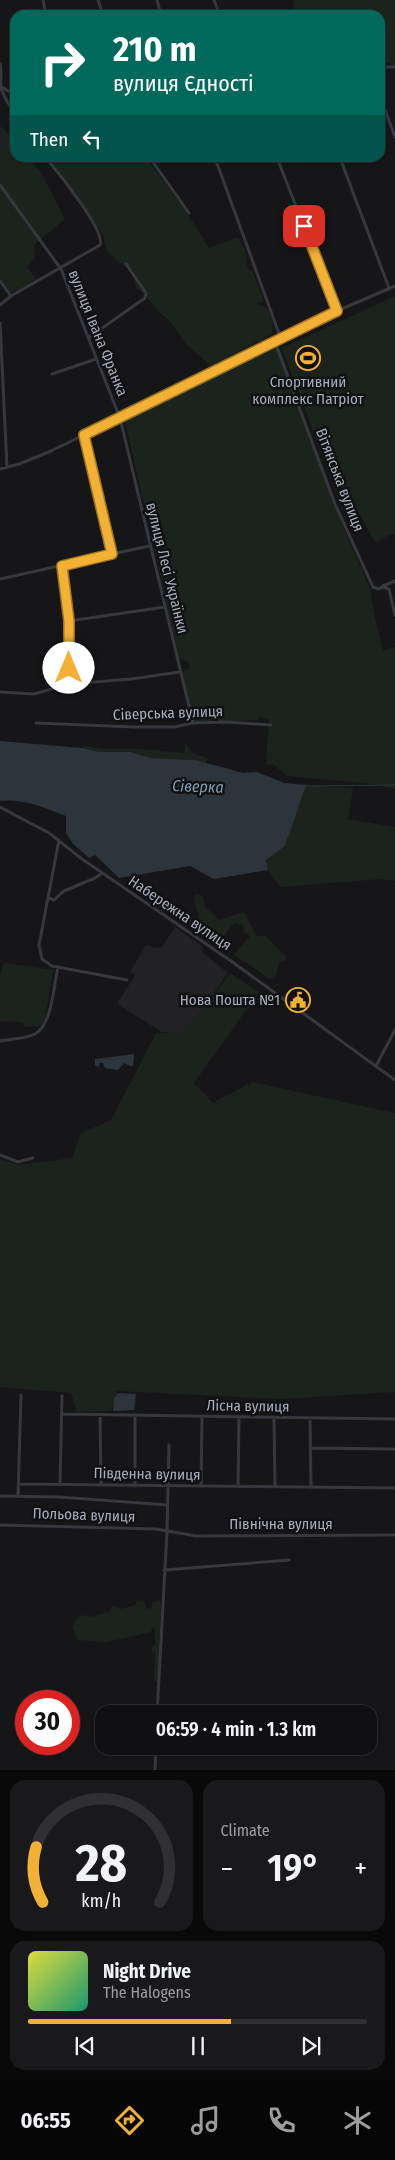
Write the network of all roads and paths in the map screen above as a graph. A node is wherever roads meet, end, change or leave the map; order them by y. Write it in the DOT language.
graph roads {
  1 [pos="0,64"];
  2 [pos="0,86"];
  3 [pos="10,107"];
  4 [pos="385,110"];
  5 [pos="395,137"];
  6 [pos="49,162"];
  7 [pos="153,162"];
  8 [pos="216,162"];
  9 [pos="279,162"];
  10 [pos="342,162"];
  11 [pos="0,185"];
  12 [pos="189,213"];
  13 [pos="126,264"];
  14 [pos="61,269"];
  15 [pos="0,281"];
  16 [pos="395,286"];
  17 [pos="389,288"];
  18 [pos="12,296"];
  19 [pos="0,305"];
  20 [pos="337,311"];
  21 [pos="0,323"];
  22 [pos="88,338"];
  23 [pos="281,339"];
  24 [pos="275,342"];
  25 [pos="96,359"];
  26 [pos="52,374"];
  27 [pos="120,418"];
  28 [pos="84,435"];
  29 [pos="7,467"];
  30 [pos="0,469"];
  31 [pos="149,546"];
  32 [pos="112,554"];
  33 [pos="62,566"];
  34 [pos="0,579"];
  35 [pos="395,581"];
  36 [pos="383,587"];
  37 [pos="165,607"];
  38 [pos="395,615"];
  39 [pos="69,621"];
  40 [pos="180,672"];
  41 [pos="69,684"];
  42 [pos="0,692"];
  43 [pos="36,723"];
  44 [pos="193,723"];
  45 [pos="271,725"];
  46 [pos="0,807"];
  47 [pos="58,840"];
  48 [pos="101,874"];
  49 [pos="49,898"];
  50 [pos="58,967"];
  51 [pos="127,980"];
  52 [pos="395,1030"];
  53 [pos="0,1041"];
  54 [pos="376,1066"];
  55 [pos="395,1080"];
  56 [pos="0,1156"];
  57 [pos="33,1158"];
  58 [pos="20,1395"];
  59 [pos="62,1396"];
  60 [pos="62,1414"];
  61 [pos="100,1415"];
  62 [pos="135,1415"];
  63 [pos="202,1417"];
  64 [pos="239,1417"];
  65 [pos="274,1418"];
  66 [pos="310,1418"];
  67 [pos="395,1419"];
  68 [pos="169,1445"];
  69 [pos="310,1448"];
  70 [pos="395,1449"];
  71 [pos="18,1484"];
  72 [pos="60,1484"];
  73 [pos="101,1485"];
  74 [pos="135,1486"];
  75 [pos="168,1486"];
  76 [pos="202,1486"];
  77 [pos="238,1486"];
  78 [pos="274,1487"];
  79 [pos="311,1488"];
  80 [pos="395,1488"];
  81 [pos="0,1496"];
  82 [pos="18,1496"];
  83 [pos="167,1505"];
  84 [pos="0,1525"];
  85 [pos="167,1532"];
  86 [pos="395,1535"];
  87 [pos="288,1560"];
  88 [pos="164,1570"];
  89 [pos="157,1705"];
  90 [pos="156,1755"];
  91 [pos="155,1770"];
  1 -- 2 [label="street"];
  2 -- 3 [label="street"];
  4 -- 5 [label="street"];
  6 -- 14 [label="street"];
  7 -- 12 [label="street"];
  8 -- 23 [label="street"];
  9 -- 20 [label="street"];
  10 -- 17 [label="street"];
  11 -- 14 [label="street, вулиця Івана Франка"];
  13 -- 22 [label="street"];
  14 -- 18 [label="street"];
  14 -- 22 [label="street, вулиця Івана Франка"];
  15 -- 18 [label="street"];
  16 -- 17 [label="street"];
  17 -- 20 [label="street"];
  18 -- 19 [label="street"];
  20 -- 23 [label="street"];
  21 -- 29 [label="street"];
  22 -- 25 [label="street, вулиця Івана Франка"];
  23 -- 24 [label="street"];
  24 -- 27 [label="street"];
  24 -- 36 [label="street, Вітянська вулиця"];
  25 -- 26 [label="street"];
  25 -- 27 [label="street, вулиця Івана Франка"];
  27 -- 28 [label="street"];
  27 -- 31 [label="street, вулиця Лесі Українки"];
  28 -- 29 [label="street"];
  28 -- 32 [label="street"];
  29 -- 30 [label="street"];
  31 -- 32 [label="street"];
  31 -- 37 [label="street, вулиця Лесі Українки"];
  32 -- 33 [label="street"];
  33 -- 34 [label="street"];
  33 -- 39 [label="street"];
  35 -- 36 [label="street"];
  36 -- 38 [label="street, Вітянська вулиця"];
  37 -- 39 [label="street"];
  37 -- 40 [label="street, вулиця Лесі Українки"];
  39 -- 41 [label="street"];
  40 -- 41 [label="street"];
  40 -- 44 [label="street, вулиця Лесі Українки"];
  41 -- 42 [label="street"];
  43 -- 44 [label="street, Сіверська вулиця"];
  44 -- 45 [label="street, Сіверська вулиця"];
  46 -- 47 [label="street, Набережна вулиця"];
  47 -- 48 [label="street, Набережна вулиця"];
  47 -- 49 [label="street"];
  48 -- 49 [label="street"];
  48 -- 54 [label="street, Набережна вулиця"];
  49 -- 50 [label="street"];
  50 -- 51 [label="street"];
  50 -- 53 [label="street"];
  52 -- 54 [label="street"];
  54 -- 55 [label="street, Набережна вулиця"];
  56 -- 57 [label="street"];
  58 -- 71 [label="street"];
  59 -- 60 [label="street"];
  60 -- 61 [label="street, Лісна вулиця"];
  60 -- 72 [label="street"];
  61 -- 62 [label="street, Лісна вулиця"];
  61 -- 73 [label="street"];
  62 -- 63 [label="street, Лісна вулиця"];
  62 -- 74 [label="street"];
  63 -- 64 [label="street, Лісна вулиця"];
  63 -- 76 [label="street"];
  64 -- 65 [label="street, Лісна вулиця"];
  64 -- 77 [label="street"];
  65 -- 66 [label="street, Лісна вулиця"];
  65 -- 78 [label="street"];
  66 -- 67 [label="street, Лісна вулиця"];
  66 -- 69 [label="street"];
  68 -- 75 [label="street"];
  69 -- 70 [label="street"];
  69 -- 79 [label="street"];
  71 -- 72 [label="street, Південна вулиця"];
  71 -- 82 [label="street"];
  72 -- 73 [label="street, Південна вулиця"];
  73 -- 74 [label="street, Південна вулиця"];
  74 -- 75 [label="street, Південна вулиця"];
  75 -- 76 [label="street, Південна вулиця"];
  75 -- 83 [label="street"];
  76 -- 77 [label="street, Південна вулиця"];
  77 -- 78 [label="street, Південна вулиця"];
  78 -- 79 [label="street, Південна вулиця"];
  79 -- 80 [label="street, Південна вулиця"];
  81 -- 82 [label="street, Південна вулиця"];
  82 -- 83 [label="street, Південна вулиця"];
  83 -- 85 [label="street"];
  84 -- 85 [label="street, Польова вулиця"];
  85 -- 86 [label="street, Північна вулиця"];
  85 -- 88 [label="street"];
  87 -- 88 [label="street"];
  88 -- 89 [label="street"];
  90 -- 91 [label="street"];
}
